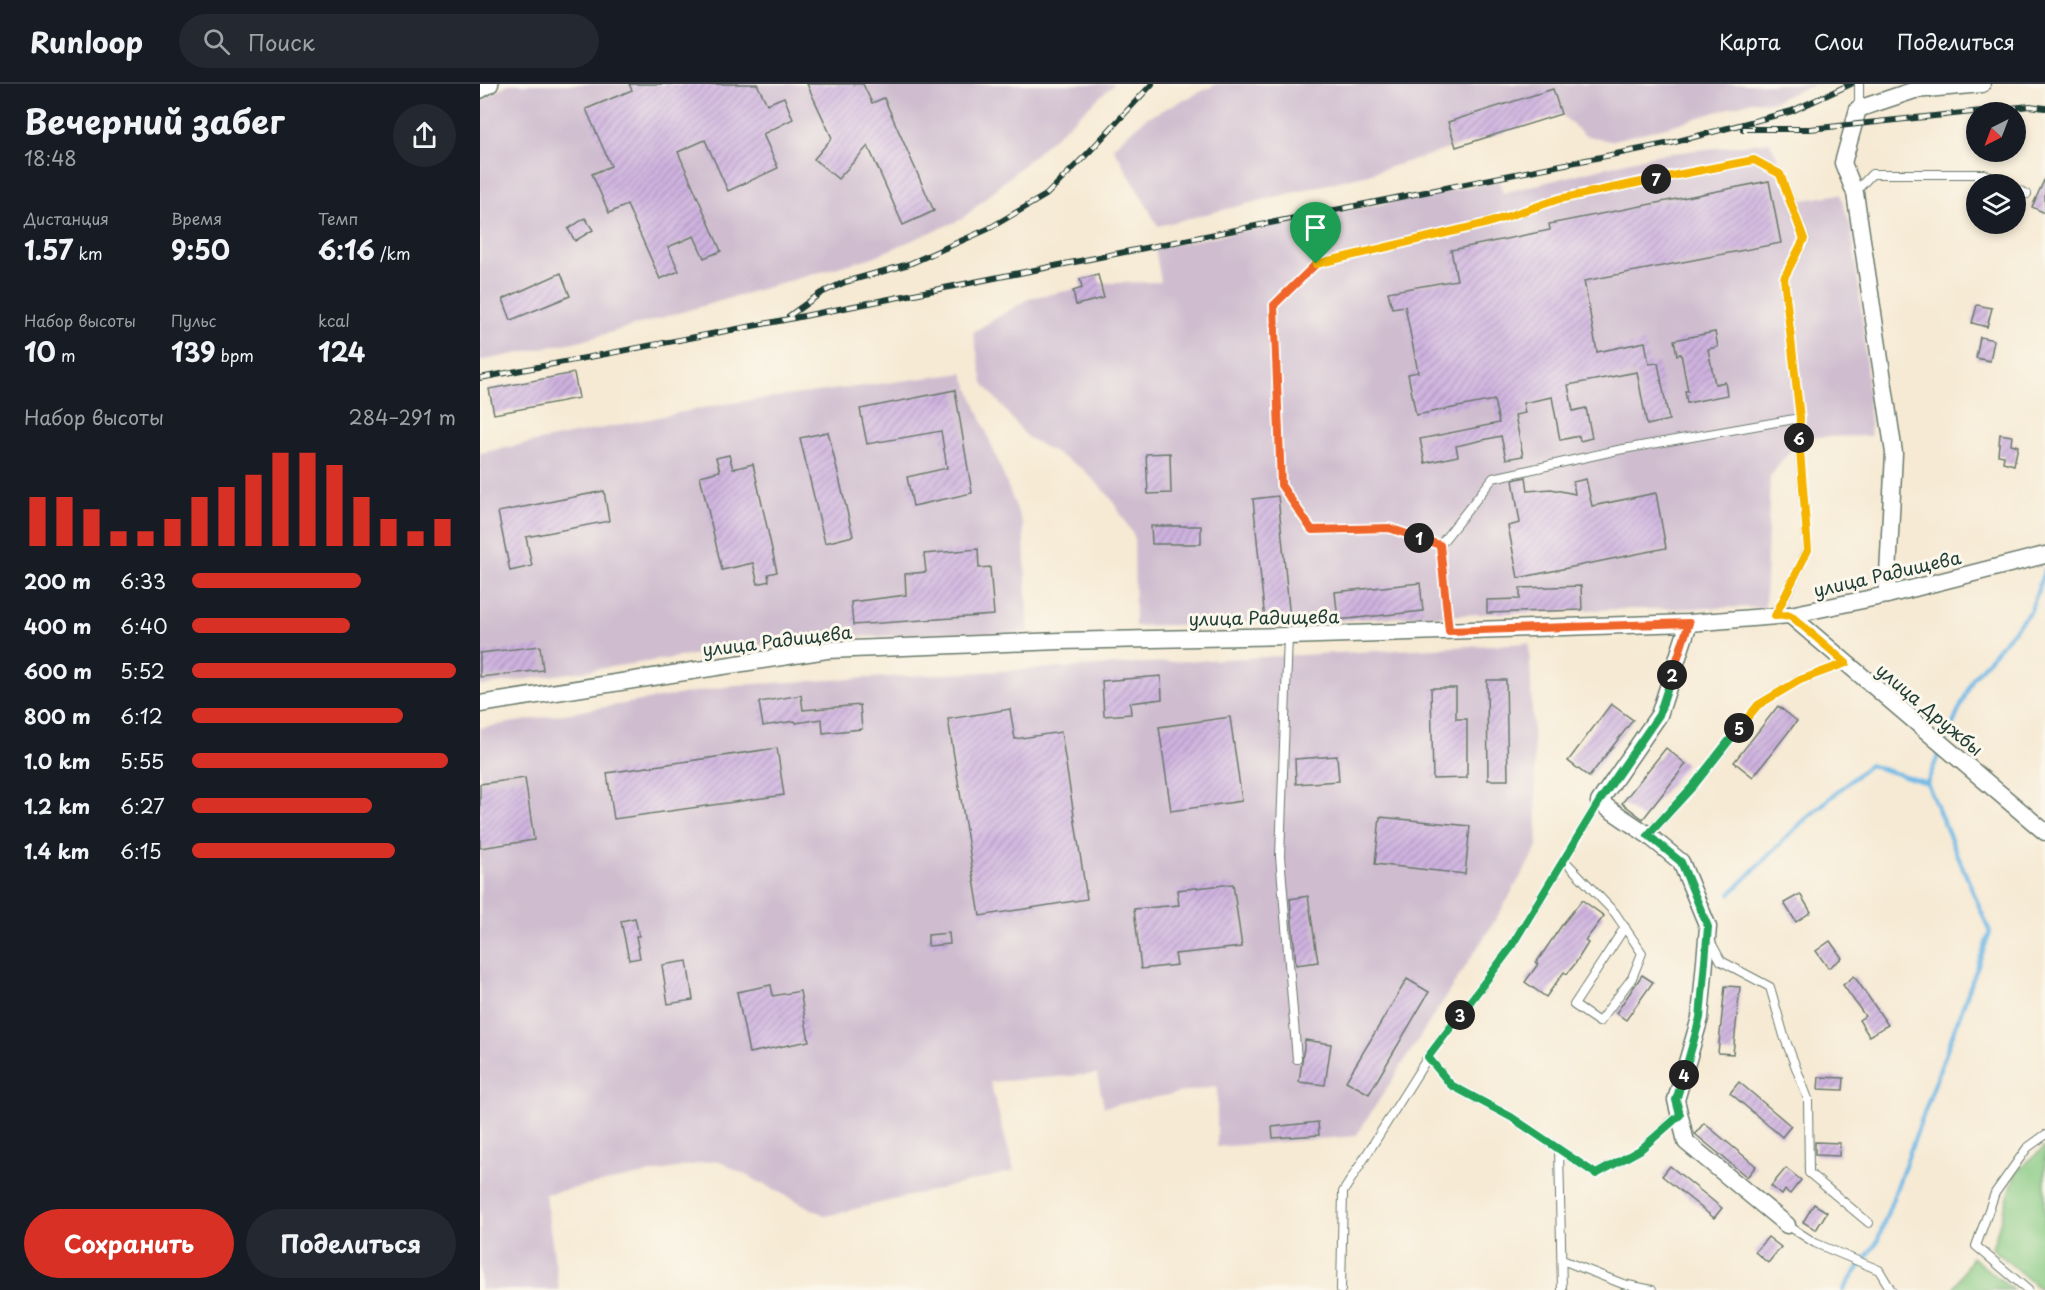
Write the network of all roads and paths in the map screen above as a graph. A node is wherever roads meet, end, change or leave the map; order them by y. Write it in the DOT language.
graph roads {
  1 [pos="490,84"];
  2 [pos="1859,84"];
  3 [pos="1982,84"];
  4 [pos="480,90"];
  5 [pos="1858,109"];
  6 [pos="1966,174"];
  7 [pos="1855,193"];
  8 [pos="1800,418"];
  9 [pos="1440,545"];
  10 [pos="2045,555"];
  11 [pos="1887,595"];
  12 [pos="1783,616"];
  13 [pos="1689,623"];
  14 [pos="1449,631"];
  15 [pos="1288,636"];
  16 [pos="1846,663"];
  17 [pos="480,704"];
  18 [pos="1599,802"];
  19 [pos="2045,832"];
  20 [pos="1648,835"];
  21 [pos="1564,860"];
  22 [pos="1625,927"];
  23 [pos="1707,934"];
  24 [pos="1428,1057"];
  25 [pos="1297,1059"];
  26 [pos="1680,1115"];
  27 [pos="2045,1135"];
  28 [pos="1559,1149"];
  29 [pos="1869,1222"];
  30 [pos="1787,1225"];
  31 [pos="1562,1260"];
  32 [pos="1341,1290"];
  33 [pos="1562,1290"];
  34 [pos="1652,1290"];
  35 [pos="1891,1290"];
  36 [pos="2028,1290"];
  1 -- 4 [label="street"];
  2 -- 5 [label="lane"];
  3 -- 5 [label="street"];
  5 -- 7 [label="street"];
  6 -- 7 [label="lane"];
  7 -- 11 [label="street"];
  8 -- 9 [label="lane"];
  8 -- 9 [label="lane"];
  8 -- 12 [label="lane"];
  9 -- 14 [label="lane"];
  10 -- 11 [label="street, улица Радищева"];
  11 -- 12 [label="street, улица Радищева"];
  12 -- 13 [label="street, улица Радищева"];
  12 -- 16 [label="street, улица Дружбы"];
  13 -- 14 [label="street, улица Радищева"];
  13 -- 18 [label="street"];
  14 -- 15 [label="street, улица Радищева"];
  15 -- 17 [label="street, улица Радищева"];
  15 -- 25 [label="lane"];
  16 -- 19 [label="street, улица Дружбы"];
  16 -- 20 [label="lane"];
  18 -- 20 [label="street"];
  18 -- 21 [label="lane"];
  20 -- 23 [label="street"];
  21 -- 22 [label="lane"];
  21 -- 24 [label="lane"];
  22 -- 22 [label="lane"];
  23 -- 26 [label="street"];
  23 -- 29 [label="lane"];
  24 -- 28 [label="lane"];
  24 -- 32 [label="lane"];
  26 -- 28 [label="lane"];
  26 -- 30 [label="street"];
  27 -- 36 [label="lane"];
  28 -- 31 [label="lane"];
  30 -- 35 [label="lane"];
  31 -- 33 [label="lane"];
  31 -- 34 [label="lane"];
}
